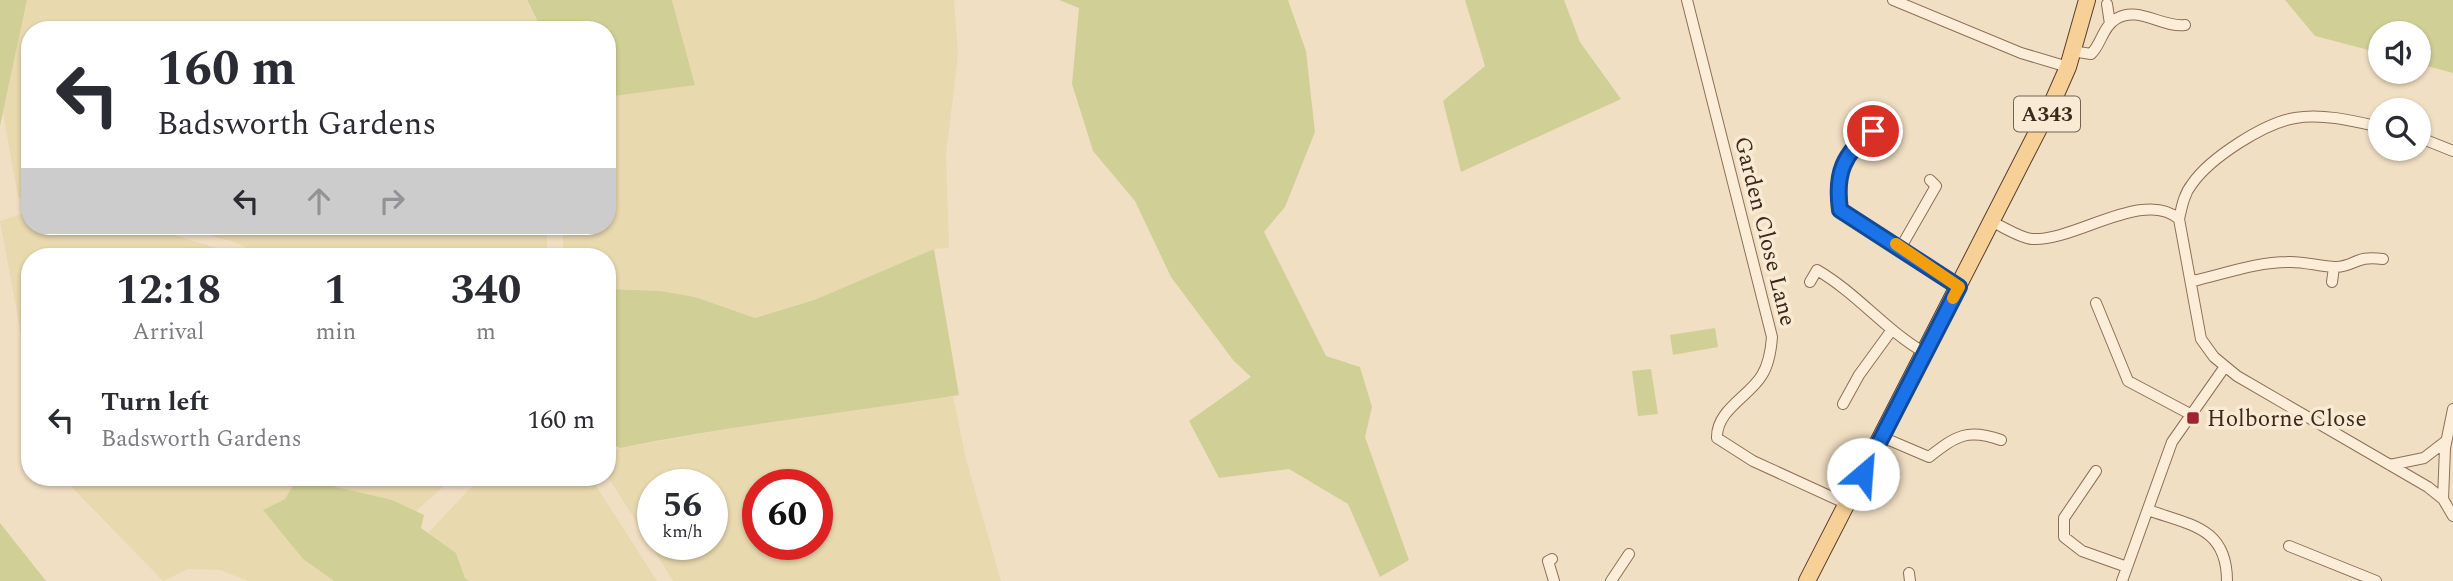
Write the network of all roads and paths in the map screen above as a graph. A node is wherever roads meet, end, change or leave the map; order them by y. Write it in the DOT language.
graph roads {
  1 [pos="1687,0"];
  2 [pos="2087,0"];
  3 [pos="1898,1"];
  4 [pos="2107,4"];
  5 [pos="2181,20"];
  6 [pos="2110,24"];
  7 [pos="2072,51"];
  8 [pos="2068,67"];
  9 [pos="2368,125"];
  10 [pos="1873,131"];
  11 [pos="2431,142"];
  12 [pos="2453,151"];
  13 [pos="1930,180"];
  14 [pos="2179,219"];
  15 [pos="1992,222"];
  16 [pos="1901,247"];
  17 [pos="2383,259"];
  18 [pos="2334,267"];
  19 [pos="2193,281"];
  20 [pos="1810,282"];
  21 [pos="2332,282"];
  22 [pos="1959,287"];
  23 [pos="2096,303"];
  24 [pos="1891,331"];
  25 [pos="1925,353"];
  26 [pos="2224,368"];
  27 [pos="1843,404"];
  28 [pos="2453,409"];
  29 [pos="2190,414"];
  30 [pos="1882,437"];
  31 [pos="2001,440"];
  32 [pos="2446,441"];
  33 [pos="2390,465"];
  34 [pos="2095,478"];
  35 [pos="2443,499"];
  36 [pos="1847,504"];
  37 [pos="2148,510"];
  38 [pos="2453,516"];
  39 [pos="2289,546"];
  40 [pos="1629,554"];
  41 [pos="1552,559"];
  42 [pos="2127,567"];
  43 [pos="2353,577"];
  44 [pos="1554,581"];
  45 [pos="1611,581"];
  46 [pos="1807,581"];
  47 [pos="2122,581"];
  48 [pos="2227,581"];
  49 [pos="2376,581"];
  1 -- 36 [label="street, Garden Close Lane"];
  2 -- 7 [label="main road, A343"];
  3 -- 8 [label="street"];
  4 -- 6 [label="street"];
  5 -- 6 [label="street"];
  6 -- 7 [label="street"];
  7 -- 8 [label="main road, A343"];
  8 -- 15 [label="main road, A343"];
  9 -- 14 [label="street"];
  10 -- 16 [label="street"];
  11 -- 12 [label="street"];
  13 -- 16 [label="street"];
  14 -- 15 [label="street"];
  14 -- 19 [label="street"];
  15 -- 22 [label="main road, A343"];
  16 -- 22 [label="street"];
  17 -- 18 [label="street"];
  18 -- 19 [label="street"];
  18 -- 21 [label="street"];
  19 -- 26 [label="street"];
  20 -- 24 [label="street"];
  22 -- 25 [label="main road, A343"];
  23 -- 29 [label="street"];
  24 -- 25 [label="street"];
  24 -- 27 [label="street"];
  25 -- 30 [label="main road, A343"];
  26 -- 29 [label="street"];
  26 -- 33 [label="street"];
  28 -- 32 [label="street"];
  29 -- 37 [label="street"];
  30 -- 31 [label="street"];
  30 -- 36 [label="main road, A343"];
  32 -- 33 [label="street"];
  32 -- 35 [label="street"];
  33 -- 35 [label="street"];
  34 -- 42 [label="street"];
  35 -- 38 [label="street"];
  36 -- 46 [label="main road, A343"];
  37 -- 42 [label="street"];
  37 -- 48 [label="street"];
  39 -- 43 [label="street"];
  40 -- 45 [label="street"];
  41 -- 44 [label="street"];
  42 -- 47 [label="street"];
  43 -- 49 [label="street"];
}
